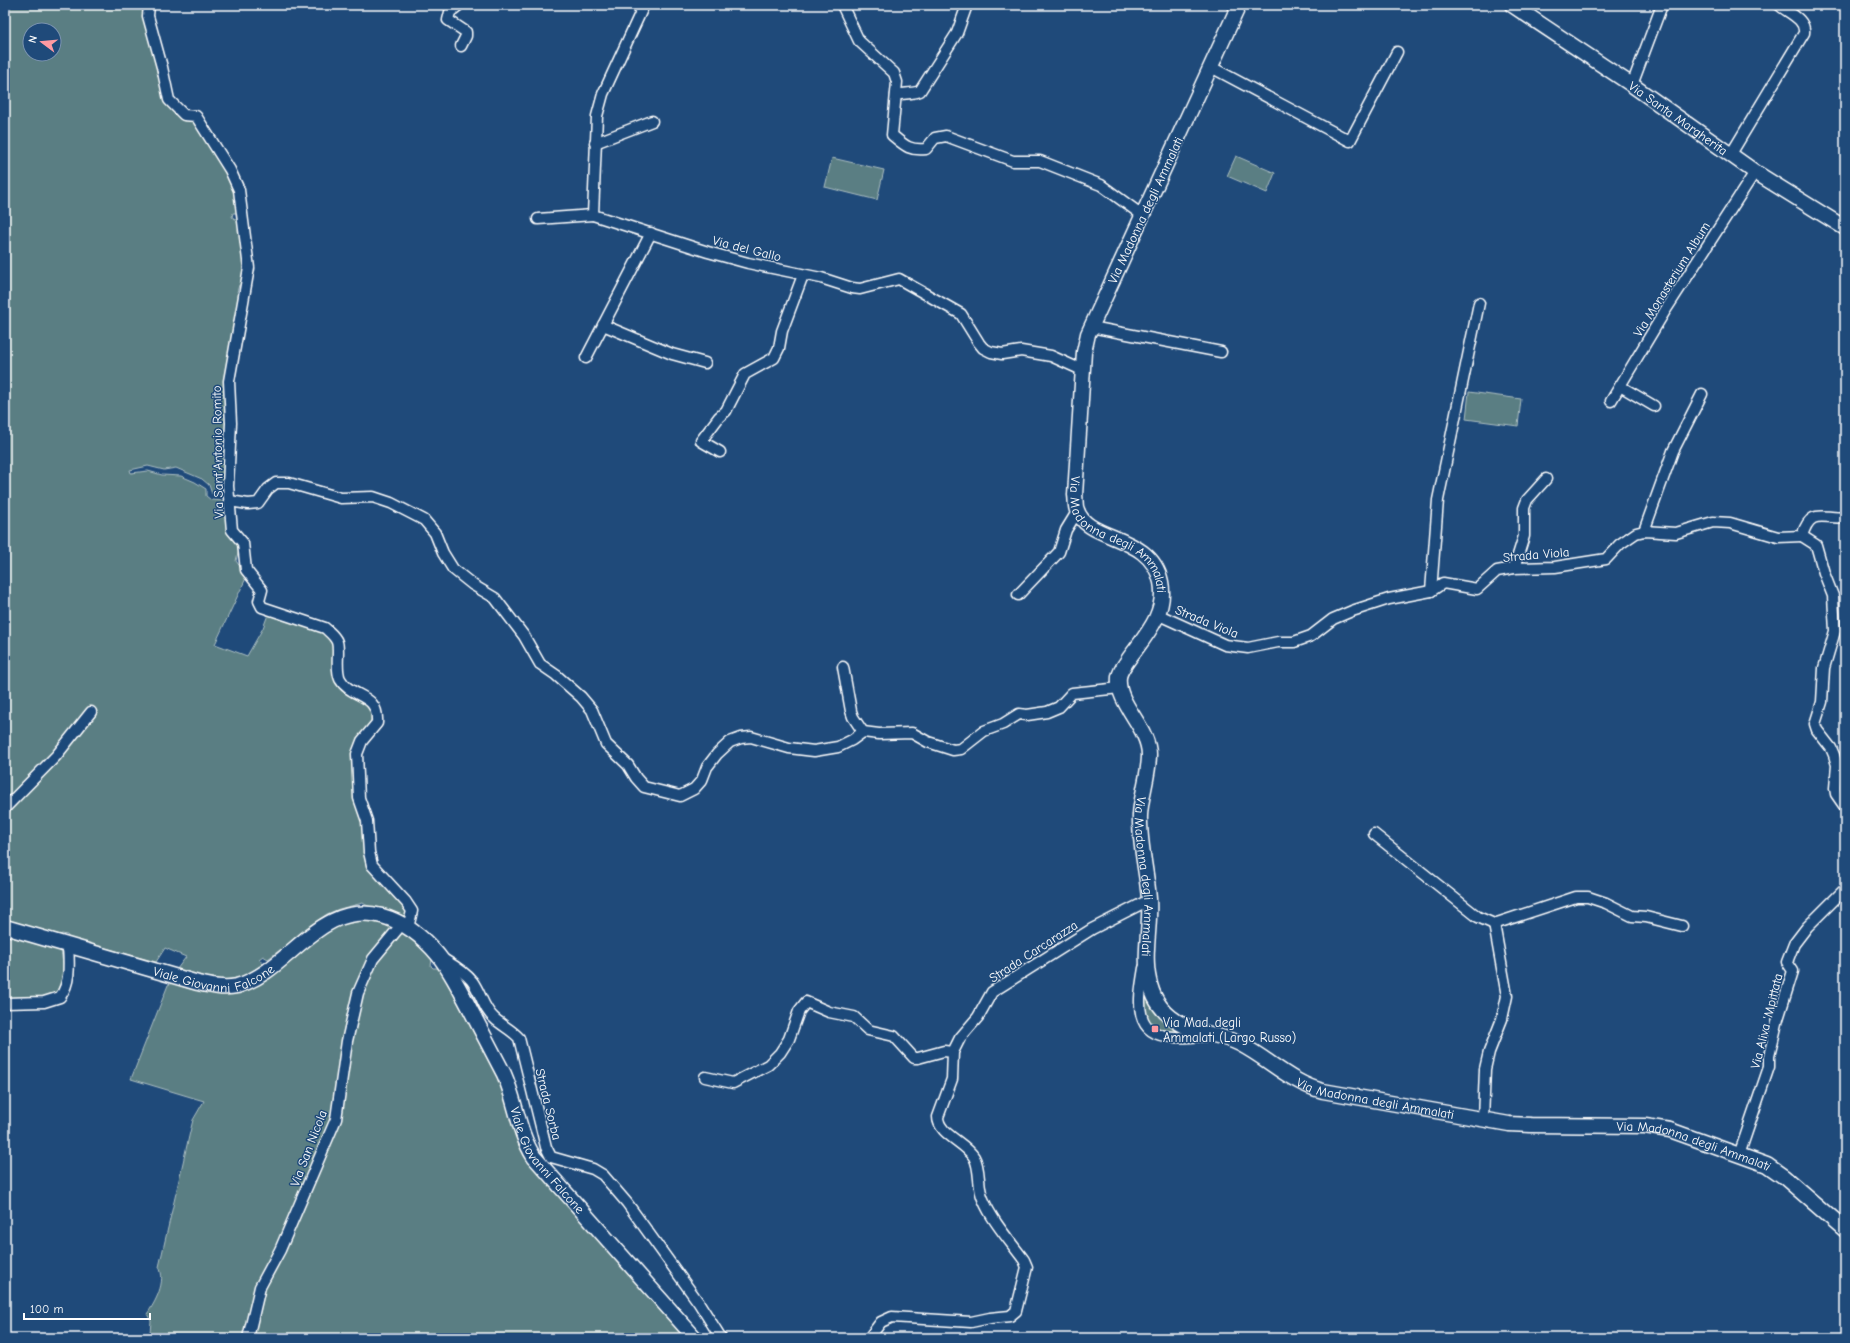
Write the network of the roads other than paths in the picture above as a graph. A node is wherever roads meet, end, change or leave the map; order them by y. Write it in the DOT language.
graph roads {
  1 [pos="149,5"];
  2 [pos="459,5"];
  3 [pos="644,5"];
  4 [pos="842,5"];
  5 [pos="967,5"];
  6 [pos="1239,5"];
  7 [pos="1512,5"];
  8 [pos="1662,5"];
  9 [pos="1779,5"];
  10 [pos="461,46"];
  11 [pos="1397,52"];
  12 [pos="1211,67"];
  13 [pos="1632,85"];
  14 [pos="896,95"];
  15 [pos="652,121"];
  16 [pos="595,143"];
  17 [pos="1731,154"];
  18 [pos="1755,172"];
  19 [pos="593,215"];
  20 [pos="1142,215"];
  21 [pos="538,219"];
  22 [pos="1845,228"];
  23 [pos="651,233"];
  24 [pos="803,275"];
  25 [pos="1479,303"];
  26 [pos="603,325"];
  27 [pos="1091,328"];
  28 [pos="1221,352"];
  29 [pos="586,358"];
  30 [pos="705,363"];
  31 [pos="1082,370"];
  32 [pos="1620,386"];
  33 [pos="1702,394"];
  34 [pos="1611,401"];
  35 [pos="1654,406"];
  36 [pos="720,452"];
  37 [pos="1546,480"];
  38 [pos="230,501"];
  39 [pos="1077,512"];
  40 [pos="1845,517"];
  41 [pos="1644,531"];
  42 [pos="1802,536"];
  43 [pos="1514,568"];
  44 [pos="1431,590"];
  45 [pos="1018,594"];
  46 [pos="1159,615"];
  47 [pos="843,667"];
  48 [pos="1120,688"];
  49 [pos="91,712"];
  50 [pos="863,732"];
  51 [pos="1845,807"];
  52 [pos="5,808"];
  53 [pos="1374,834"];
  54 [pos="1845,889"];
  55 [pos="1149,900"];
  56 [pos="1494,924"];
  57 [pos="405,926"];
  58 [pos="1682,926"];
  59 [pos="5,927"];
  60 [pos="68,945"];
  61 [pos="1147,954"];
  62 [pos="439,956"];
  63 [pos="5,1002"];
  64 [pos="1218,1036"];
  65 [pos="952,1052"];
  66 [pos="705,1077"];
  67 [pos="1484,1120"];
  68 [pos="1739,1155"];
  69 [pos="1845,1230"];
  70 [pos="248,1338"];
  71 [pos="695,1338"];
  72 [pos="721,1338"];
  73 [pos="869,1338"];
  1 -- 38 [label="street, Via Sant'Antonio Romito"];
  2 -- 10 [label="street"];
  3 -- 16 [label="street"];
  4 -- 14 [label="street"];
  5 -- 14 [label="street"];
  6 -- 12 [label="street, Via Madonna degli Ammalati"];
  7 -- 13 [label="street, Via Santa Margherita"];
  8 -- 13 [label="street"];
  9 -- 17 [label="street"];
  11 -- 12 [label="street"];
  12 -- 20 [label="street, Via Madonna degli Ammalati"];
  13 -- 17 [label="street, Via Santa Margherita"];
  14 -- 20 [label="street"];
  15 -- 16 [label="street"];
  16 -- 19 [label="street"];
  17 -- 18 [label="street, Via Santa Margherita"];
  18 -- 22 [label="street, Via Santa Margherita"];
  18 -- 32 [label="street, Via Monasterium Album"];
  19 -- 21 [label="street"];
  19 -- 23 [label="street, Via del Gallo"];
  20 -- 27 [label="street, Via Madonna degli Ammalati"];
  23 -- 24 [label="street, Via del Gallo"];
  23 -- 26 [label="street"];
  24 -- 31 [label="street, Via del Gallo"];
  24 -- 36 [label="street"];
  25 -- 44 [label="street"];
  26 -- 29 [label="street"];
  26 -- 30 [label="street"];
  27 -- 28 [label="street"];
  27 -- 31 [label="street, Via Madonna degli Ammalati"];
  31 -- 39 [label="street, Via Madonna degli Ammalati"];
  32 -- 34 [label="street, Via Monasterium Album"];
  32 -- 35 [label="street"];
  33 -- 41 [label="street"];
  37 -- 43 [label="street"];
  38 -- 50 [label="street"];
  38 -- 57 [label="street, Via Sant'Antonio Romito"];
  39 -- 45 [label="street"];
  39 -- 46 [label="street, Via Madonna degli Ammalati"];
  40 -- 42 [label="street"];
  41 -- 42 [label="street, Strada Viola"];
  41 -- 43 [label="street, Strada Viola"];
  42 -- 51 [label="street"];
  43 -- 44 [label="street, Strada Viola"];
  44 -- 46 [label="street, Strada Viola"];
  46 -- 48 [label="street, Via Madonna degli Ammalati"];
  47 -- 50 [label="street"];
  48 -- 50 [label="street"];
  48 -- 55 [label="street, Via Madonna degli Ammalati"];
  49 -- 52 [label="street"];
  53 -- 56 [label="street"];
  54 -- 68 [label="street, Via Aliva 'Mpittata"];
  55 -- 61 [label="street, Via Madonna degli Ammalati"];
  55 -- 65 [label="street, Strada Carcarazza"];
  56 -- 58 [label="street"];
  56 -- 67 [label="street"];
  57 -- 60 [label="street, Viale Giovanni Falcone"];
  57 -- 62 [label="street, Viale Giovanni Falcone"];
  57 -- 70 [label="street, Via San Nicola"];
  59 -- 60 [label="street, Viale Giovanni Falcone"];
  60 -- 63 [label="street"];
  61 -- 64 [label="street, Via Madonna degli Ammalati"];
  61 -- 64 [label="street"];
  62 -- 71 [label="street, Viale Giovanni Falcone"];
  62 -- 72 [label="street, Strada Sorba"];
  64 -- 67 [label="street, Via Madonna degli Ammalati"];
  65 -- 66 [label="street"];
  65 -- 73 [label="street"];
  67 -- 68 [label="street, Via Madonna degli Ammalati"];
  68 -- 69 [label="street, Via Madonna degli Ammalati"];
}
